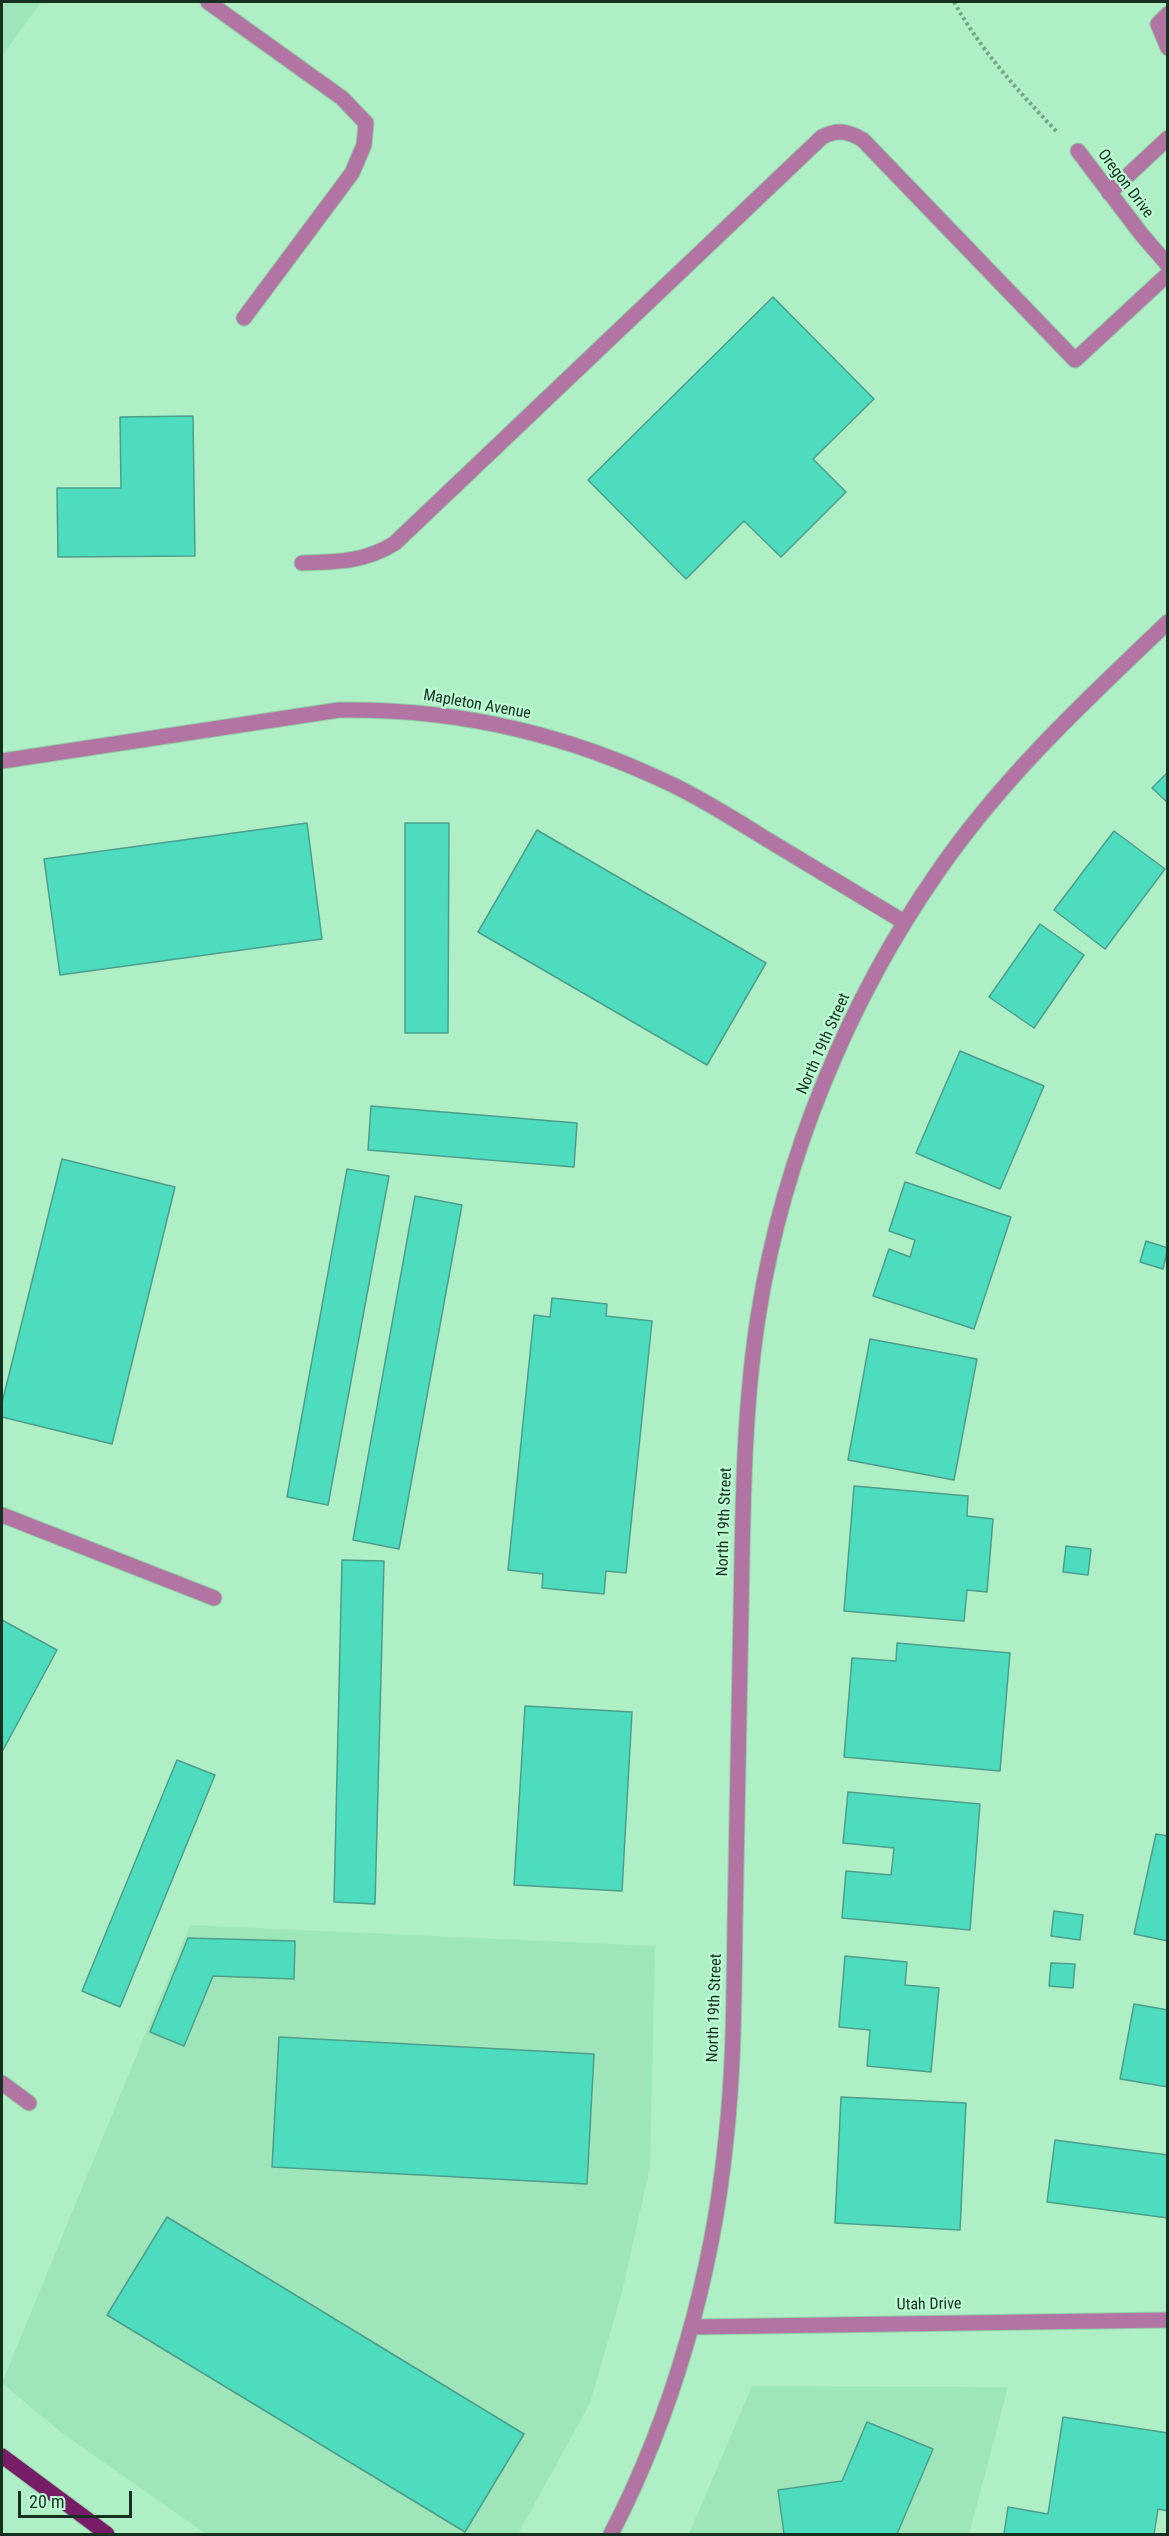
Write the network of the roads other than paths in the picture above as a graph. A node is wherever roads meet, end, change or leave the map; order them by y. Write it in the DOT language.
graph roads {
  1 [pos="208,2"];
  2 [pos="1167,14"];
  3 [pos="1167,48"];
  4 [pos="1167,138"];
  5 [pos="1078,151"];
  6 [pos="1109,193"];
  7 [pos="1167,265"];
  8 [pos="1167,274"];
  9 [pos="244,318"];
  10 [pos="302,562"];
  11 [pos="1167,622"];
  12 [pos="2,761"];
  13 [pos="904,922"];
  14 [pos="2,1515"];
  15 [pos="214,1599"];
  16 [pos="2,2083"];
  17 [pos="29,2103"];
  18 [pos="1167,2320"];
  19 [pos="691,2327"];
  20 [pos="2,2456"];
  21 [pos="614,2533"];
  22 [pos="107,2535"];
  1 -- 9 [label="street"];
  2 -- 3 [label="street"];
  4 -- 6 [label="street"];
  5 -- 6 [label="street, Oregon Drive"];
  6 -- 7 [label="street, Oregon Drive"];
  8 -- 10 [label="street"];
  11 -- 13 [label="street, North 19th Street"];
  12 -- 13 [label="street, Mapleton Avenue"];
  13 -- 19 [label="street, North 19th Street"];
  14 -- 15 [label="street"];
  16 -- 17 [label="street"];
  18 -- 19 [label="street, Utah Drive"];
  19 -- 21 [label="street, North 19th Street"];
  20 -- 22 [label="main road"];
}
